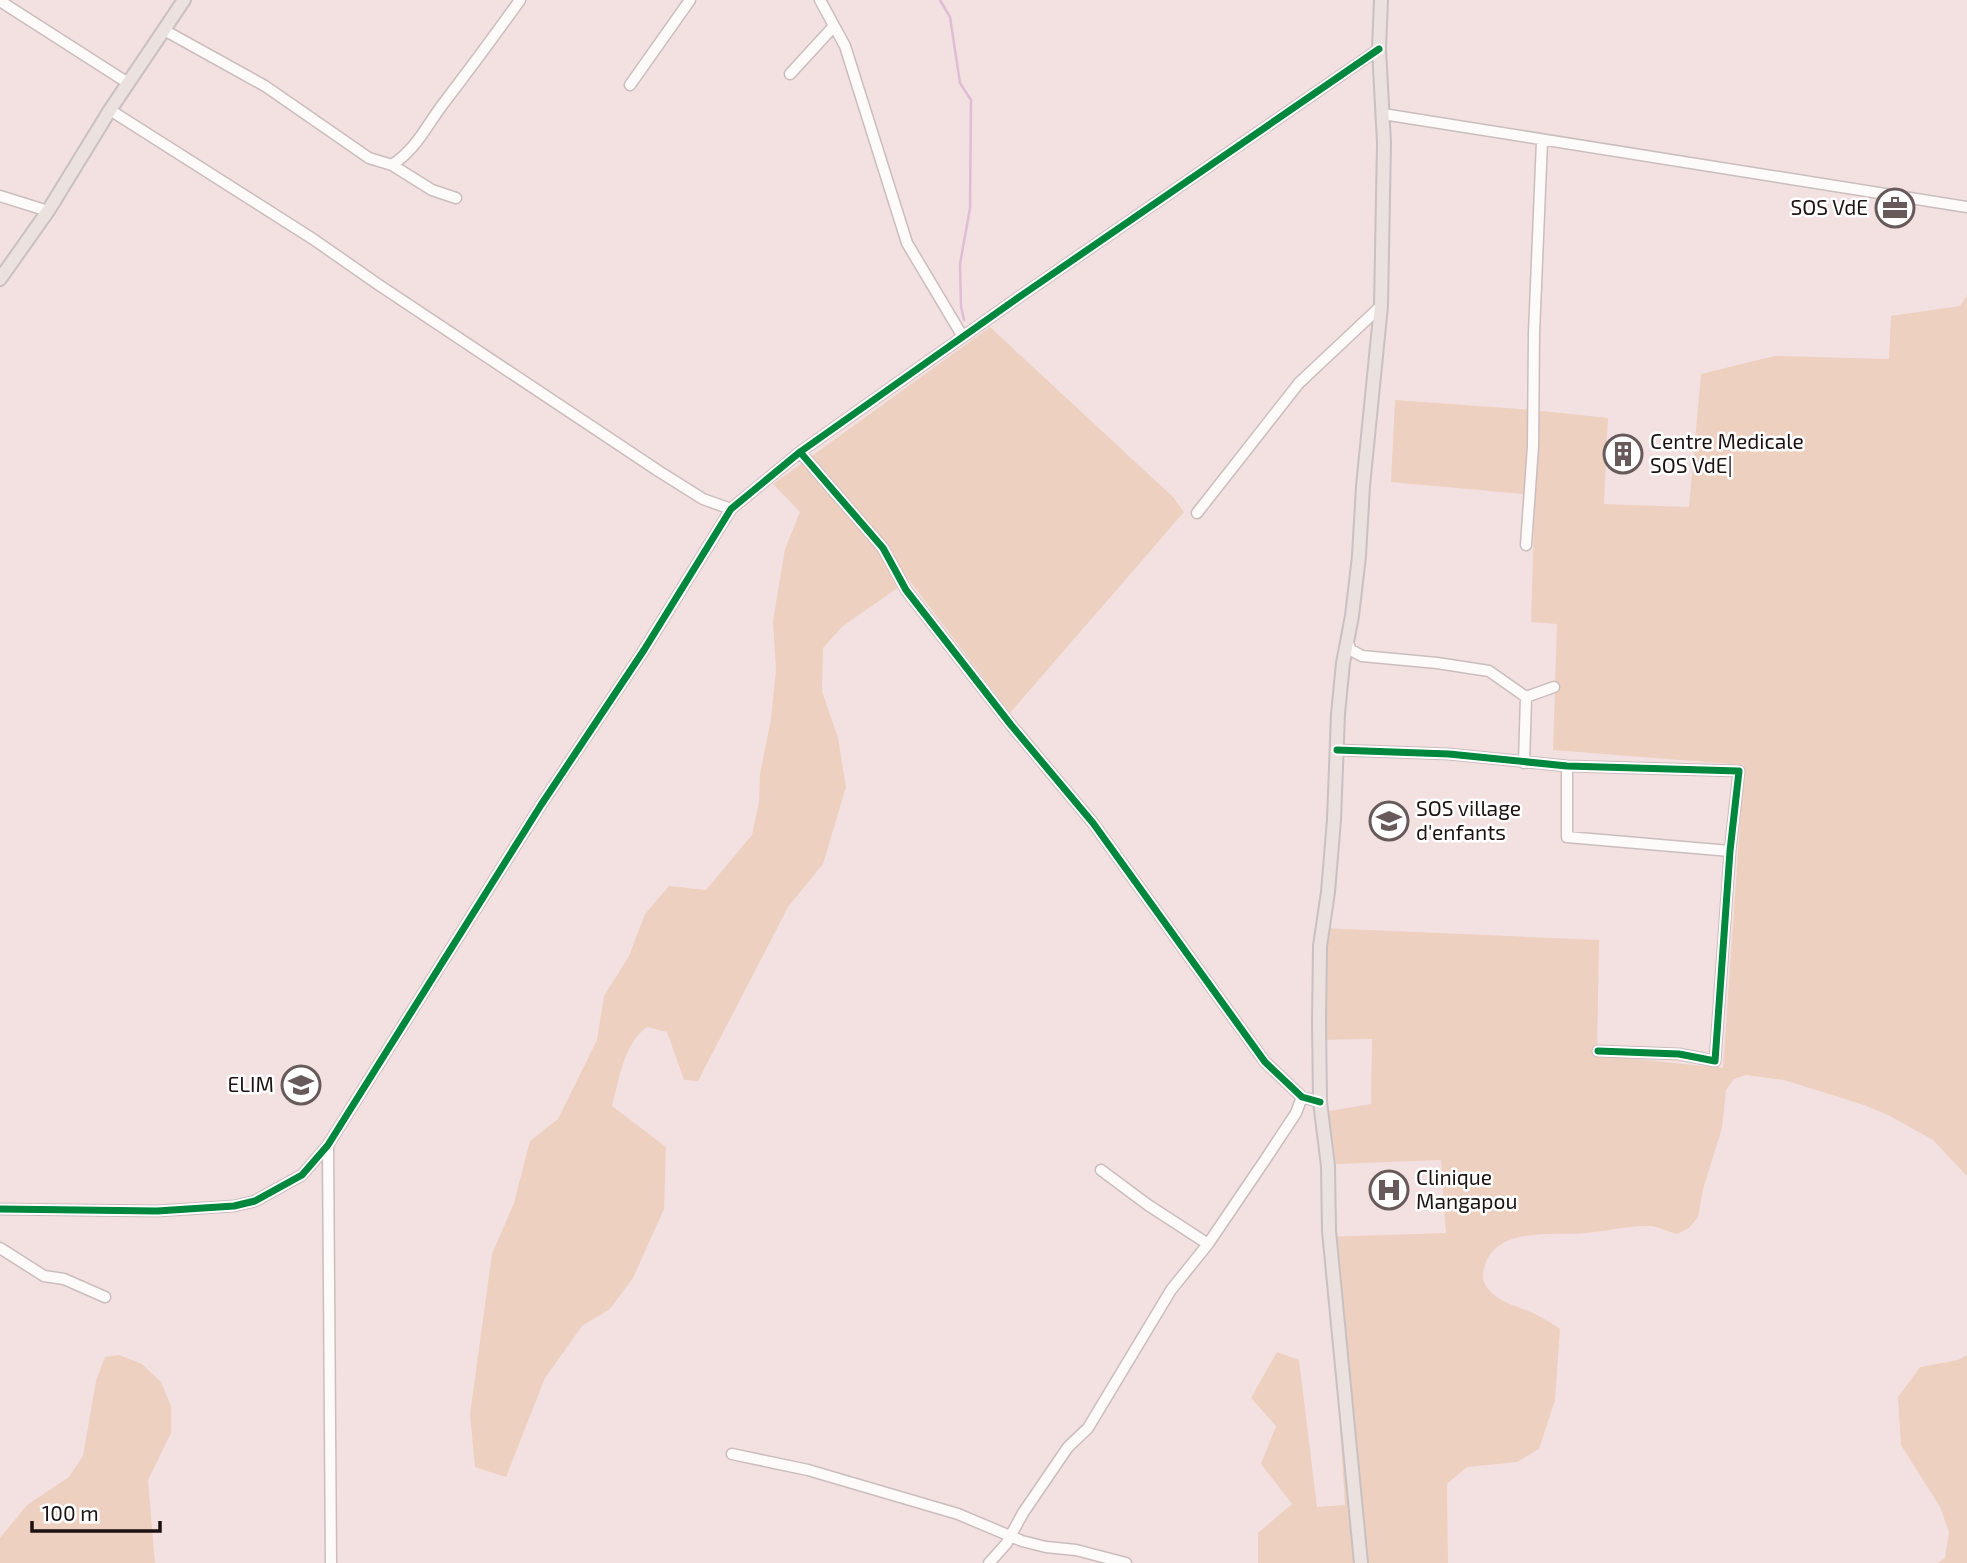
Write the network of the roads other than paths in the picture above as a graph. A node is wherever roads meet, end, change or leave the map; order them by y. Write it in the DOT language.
graph roads {
  1 [pos="184,0"];
  2 [pos="520,0"];
  3 [pos="690,0"];
  4 [pos="820,0"];
  5 [pos="1381,0"];
  6 [pos="0,1"];
  7 [pos="834,26"];
  8 [pos="164,30"];
  9 [pos="1379,48"];
  10 [pos="790,74"];
  11 [pos="128,83"];
  12 [pos="631,85"];
  13 [pos="110,110"];
  14 [pos="1383,114"];
  15 [pos="1542,141"];
  16 [pos="392,165"];
  17 [pos="0,196"];
  18 [pos="456,198"];
  19 [pos="1967,206"];
  20 [pos="48,211"];
  21 [pos="0,279"];
  22 [pos="1381,306"];
  23 [pos="963,337"];
  24 [pos="800,452"];
  25 [pos="731,509"];
  26 [pos="1198,513"];
  27 [pos="1527,545"];
  28 [pos="1347,641"];
  29 [pos="1554,687"];
  30 [pos="1526,697"];
  31 [pos="1337,750"];
  32 [pos="1524,763"];
  33 [pos="1567,766"];
  34 [pos="1730,851"];
  35 [pos="1598,1051"];
  36 [pos="1302,1097"];
  37 [pos="1320,1102"];
  38 [pos="328,1145"];
  39 [pos="1101,1170"];
  40 [pos="0,1209"];
  41 [pos="1208,1244"];
  42 [pos="0,1248"];
  43 [pos="106,1297"];
  44 [pos="733,1454"];
  45 [pos="1012,1535"];
  46 [pos="331,1563"];
  47 [pos="989,1563"];
  48 [pos="1126,1563"];
  49 [pos="1361,1563"];
  1 -- 8 [label="main road"];
  2 -- 16 [label="street"];
  3 -- 12 [label="street"];
  4 -- 7 [label="street"];
  5 -- 9 [label="main road"];
  6 -- 11 [label="street"];
  7 -- 10 [label="street"];
  7 -- 23 [label="street"];
  8 -- 11 [label="main road"];
  8 -- 16 [label="street"];
  9 -- 14 [label="main road"];
  9 -- 23 [label="street"];
  11 -- 13 [label="main road"];
  13 -- 20 [label="main road"];
  13 -- 25 [label="street"];
  14 -- 15 [label="street"];
  14 -- 22 [label="main road"];
  15 -- 19 [label="street"];
  15 -- 27 [label="street"];
  16 -- 18 [label="street"];
  17 -- 20 [label="street"];
  20 -- 21 [label="main road"];
  22 -- 26 [label="street"];
  22 -- 28 [label="main road"];
  23 -- 24 [label="street"];
  24 -- 25 [label="street"];
  24 -- 36 [label="street"];
  25 -- 38 [label="street"];
  28 -- 30 [label="street"];
  28 -- 31 [label="main road"];
  29 -- 30 [label="street"];
  30 -- 32 [label="street"];
  31 -- 32 [label="street"];
  31 -- 37 [label="main road"];
  32 -- 33 [label="street"];
  33 -- 34 [label="street"];
  33 -- 34 [label="street"];
  34 -- 35 [label="street"];
  36 -- 37 [label="street"];
  36 -- 41 [label="street"];
  37 -- 49 [label="main road"];
  38 -- 40 [label="street"];
  38 -- 46 [label="street"];
  39 -- 41 [label="street"];
  41 -- 45 [label="street"];
  42 -- 43 [label="street"];
  44 -- 45 [label="street"];
  45 -- 47 [label="street"];
  45 -- 48 [label="street"];
}
